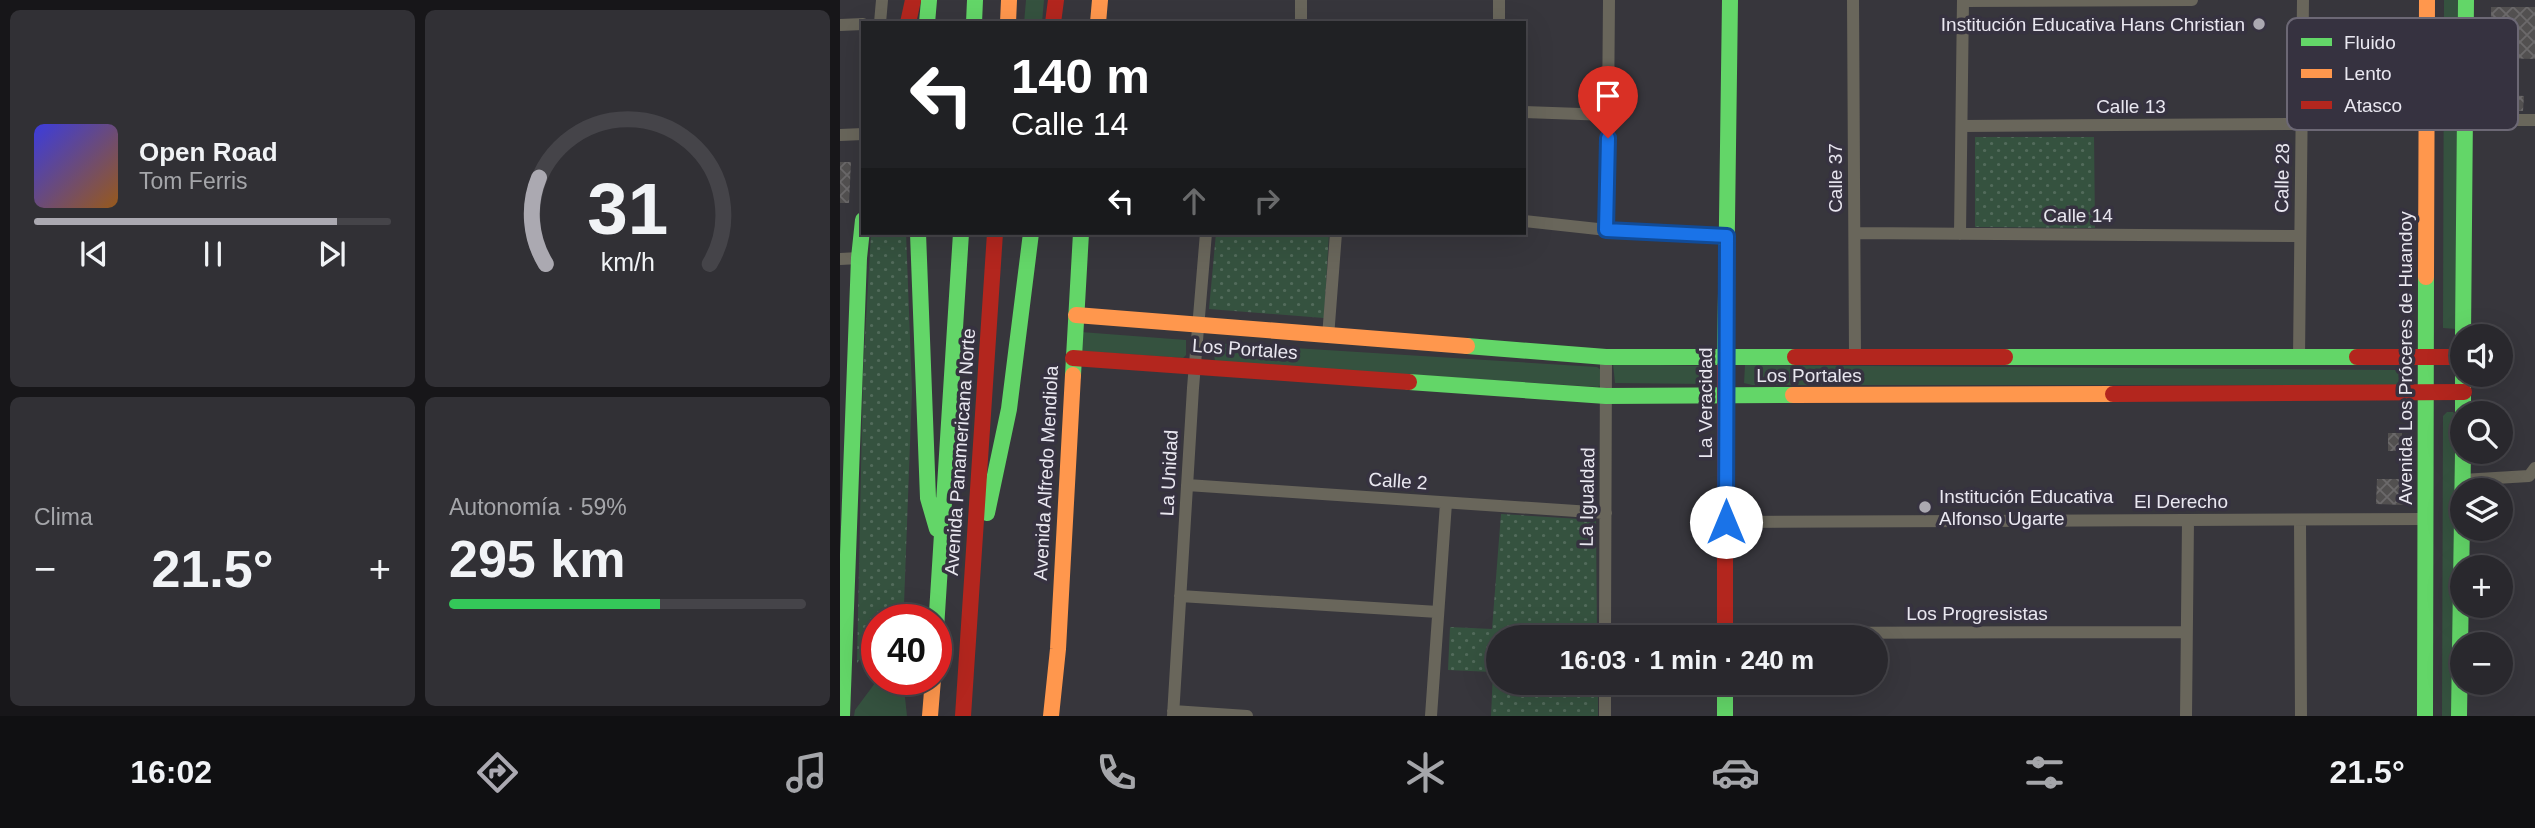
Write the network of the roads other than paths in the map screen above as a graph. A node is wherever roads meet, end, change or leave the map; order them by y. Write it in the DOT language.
graph roads {
  1 [pos="882,0"];
  2 [pos="913,0"];
  3 [pos="929,0"];
  4 [pos="975,0"];
  5 [pos="1009,0"];
  6 [pos="1100,0"];
  7 [pos="1301,0"];
  8 [pos="1499,0"];
  9 [pos="1609,0"];
  10 [pos="1730,0"];
  11 [pos="1853,0"];
  12 [pos="2192,0"];
  13 [pos="2303,0"];
  14 [pos="2427,0"];
  15 [pos="2466,0"];
  16 [pos="1963,1"];
  17 [pos="1056,2"];
  18 [pos="2303,18"];
  19 [pos="2427,18"];
  20 [pos="2466,18"];
  21 [pos="880,21"];
  22 [pos="908,21"];
  23 [pos="927,21"];
  24 [pos="974,21"];
  25 [pos="1008,21"];
  26 [pos="1053,21"];
  27 [pos="1059,21"];
  28 [pos="1098,21"];
  29 [pos="1301,21"];
  30 [pos="1499,21"];
  31 [pos="861,23"];
  32 [pos="840,24"];
  33 [pos="1526,112"];
  34 [pos="1609,115"];
  35 [pos="2287,124"];
  36 [pos="1962,126"];
  37 [pos="2302,130"];
  38 [pos="2426,130"];
  39 [pos="2466,130"];
  40 [pos="861,134"];
  41 [pos="840,135"];
  42 [pos="1526,221"];
  43 [pos="1606,230"];
  44 [pos="1854,233"];
  45 [pos="1960,234"];
  46 [pos="861,235"];
  47 [pos="918,235"];
  48 [pos="961,235"];
  49 [pos="995,235"];
  50 [pos="1031,235"];
  51 [pos="1082,235"];
  52 [pos="1206,235"];
  53 [pos="1336,235"];
  54 [pos="1727,236"];
  55 [pos="2300,236"];
  56 [pos="859,258"];
  57 [pos="840,259"];
  58 [pos="1076,316"];
  59 [pos="2463,324"];
  60 [pos="1199,326"];
  61 [pos="1328,337"];
  62 [pos="1606,357"];
  63 [pos="1855,357"];
  64 [pos="2299,357"];
  65 [pos="2450,357"];
  66 [pos="1073,358"];
  67 [pos="2425,358"];
  68 [pos="1726,359"];
  69 [pos="1195,366"];
  70 [pos="2464,387"];
  71 [pos="2425,392"];
  72 [pos="2464,392"];
  73 [pos="1606,396"];
  74 [pos="1727,396"];
  75 [pos="2464,401"];
  76 [pos="847,407"];
  77 [pos="2535,468"];
  78 [pos="846,476"];
  79 [pos="2489,478"];
  80 [pos="1187,485"];
  81 [pos="1446,503"];
  82 [pos="1606,513"];
  83 [pos="2426,519"];
  84 [pos="2188,520"];
  85 [pos="2300,520"];
  86 [pos="1726,522"];
  87 [pos="845,539"];
  88 [pos="2461,541"];
  89 [pos="941,545"];
  90 [pos="974,564"];
  91 [pos="1180,596"];
  92 [pos="937,604"];
  93 [pos="1438,612"];
  94 [pos="1605,625"];
  95 [pos="1725,625"];
  96 [pos="2186,632"];
  97 [pos="1888,634"];
  98 [pos="932,695"];
  99 [pos="1605,695"];
  100 [pos="1725,695"];
  101 [pos="1173,713"];
  102 [pos="842,716"];
  103 [pos="930,716"];
  104 [pos="963,716"];
  105 [pos="1051,716"];
  106 [pos="1247,716"];
  107 [pos="1431,716"];
  108 [pos="1605,716"];
  109 [pos="1725,716"];
  110 [pos="2186,716"];
  111 [pos="2301,716"];
  112 [pos="2425,716"];
  113 [pos="2459,716"];
  1 -- 21 [label="street"];
  2 -- 22 [label="main road"];
  3 -- 23 [label="main road"];
  4 -- 24 [label="main road"];
  5 -- 25 [label="main road"];
  6 -- 28 [label="main road"];
  7 -- 29 [label="street"];
  8 -- 30 [label="street"];
  9 -- 34 [label="street"];
  10 -- 54 [label="main road, La Veracidad"];
  11 -- 44 [label="street, Calle 37"];
  12 -- 16 [label="street"];
  13 -- 18 [label="street, Calle 28"];
  14 -- 19 [label="main road, Avenida Los Próceres de Huandoy"];
  15 -- 20 [label="main road"];
  16 -- 36 [label="street"];
  17 -- 26 [label="main road"];
  17 -- 27 [label="main road"];
  31 -- 32 [label="street"];
  33 -- 34 [label="street"];
  34 -- 43 [label="street"];
  35 -- 36 [label="street, Calle 13"];
  36 -- 45 [label="street"];
  37 -- 55 [label="street, Calle 28"];
  38 -- 67 [label="main road, Avenida Los Próceres de Huandoy"];
  39 -- 59 [label="main road"];
  40 -- 41 [label="street"];
  42 -- 43 [label="street"];
  43 -- 54 [label="street"];
  44 -- 45 [label="street, Calle 14"];
  44 -- 63 [label="street, Calle 37"];
  45 -- 55 [label="street, Calle 14"];
  46 -- 56 [label="main road"];
  47 -- 89 [label="main road"];
  48 -- 89 [label="main road, Avenida Panamericana Norte"];
  49 -- 90 [label="main road, Avenida Panamericana Norte"];
  50 -- 90 [label="main road"];
  51 -- 58 [label="main road, Avenida Alfredo Mendiola"];
  52 -- 60 [label="street, La Unidad"];
  53 -- 61 [label="street"];
  54 -- 68 [label="main road, La Veracidad"];
  55 -- 64 [label="street, Calle 28"];
  56 -- 57 [label="street"];
  56 -- 76 [label="main road"];
  58 -- 60 [label="main road, Los Portales"];
  58 -- 66 [label="main road, Avenida Alfredo Mendiola"];
  60 -- 61 [label="main road, Los Portales"];
  60 -- 69 [label="street, La Unidad"];
  61 -- 62 [label="main road, Los Portales"];
  62 -- 68 [label="main road, Los Portales"];
  62 -- 73 [label="street, La Igualdad"];
  63 -- 64 [label="main road, Los Portales"];
  63 -- 68 [label="main road, Los Portales"];
  64 -- 67 [label="main road, Los Portales"];
  65 -- 67 [label="main road, Los Portales"];
  66 -- 69 [label="main road, Los Portales"];
  66 -- 105 [label="main road, Avenida Alfredo Mendiola"];
  67 -- 71 [label="main road, Avenida Los Próceres de Huandoy"];
  68 -- 74 [label="main road, La Veracidad"];
  69 -- 73 [label="main road, Los Portales"];
  69 -- 80 [label="street, La Unidad"];
  70 -- 72 [label="main road"];
  71 -- 72 [label="main road, Los Portales"];
  71 -- 74 [label="main road, Los Portales"];
  71 -- 83 [label="main road, Avenida Los Próceres de Huandoy"];
  72 -- 75 [label="main road"];
  73 -- 74 [label="main road, Los Portales"];
  73 -- 82 [label="street, La Igualdad"];
  74 -- 86 [label="main road, La Veracidad"];
  76 -- 78 [label="main road"];
  77 -- 79 [label="street"];
  78 -- 87 [label="main road"];
  80 -- 81 [label="street, Calle 2"];
  80 -- 91 [label="street, La Unidad"];
  81 -- 82 [label="street, Calle 2"];
  81 -- 93 [label="street"];
  82 -- 94 [label="street, La Igualdad"];
  83 -- 85 [label="street, El Derecho"];
  83 -- 112 [label="main road, Avenida Los Próceres de Huandoy"];
  84 -- 85 [label="street, El Derecho"];
  84 -- 86 [label="street, El Derecho"];
  84 -- 96 [label="street"];
  85 -- 111 [label="street"];
  86 -- 95 [label="main road, La Veracidad"];
  87 -- 102 [label="main road"];
  88 -- 113 [label="main road"];
  89 -- 92 [label="main road, Avenida Panamericana Norte"];
  90 -- 104 [label="main road, Avenida Panamericana Norte"];
  91 -- 93 [label="street"];
  91 -- 101 [label="street, La Unidad"];
  93 -- 107 [label="street"];
  96 -- 97 [label="street, Los Progresistas"];
  96 -- 110 [label="street"];
  98 -- 103 [label="main road"];
  99 -- 108 [label="street"];
  100 -- 109 [label="main road"];
  101 -- 106 [label="street"];
}
